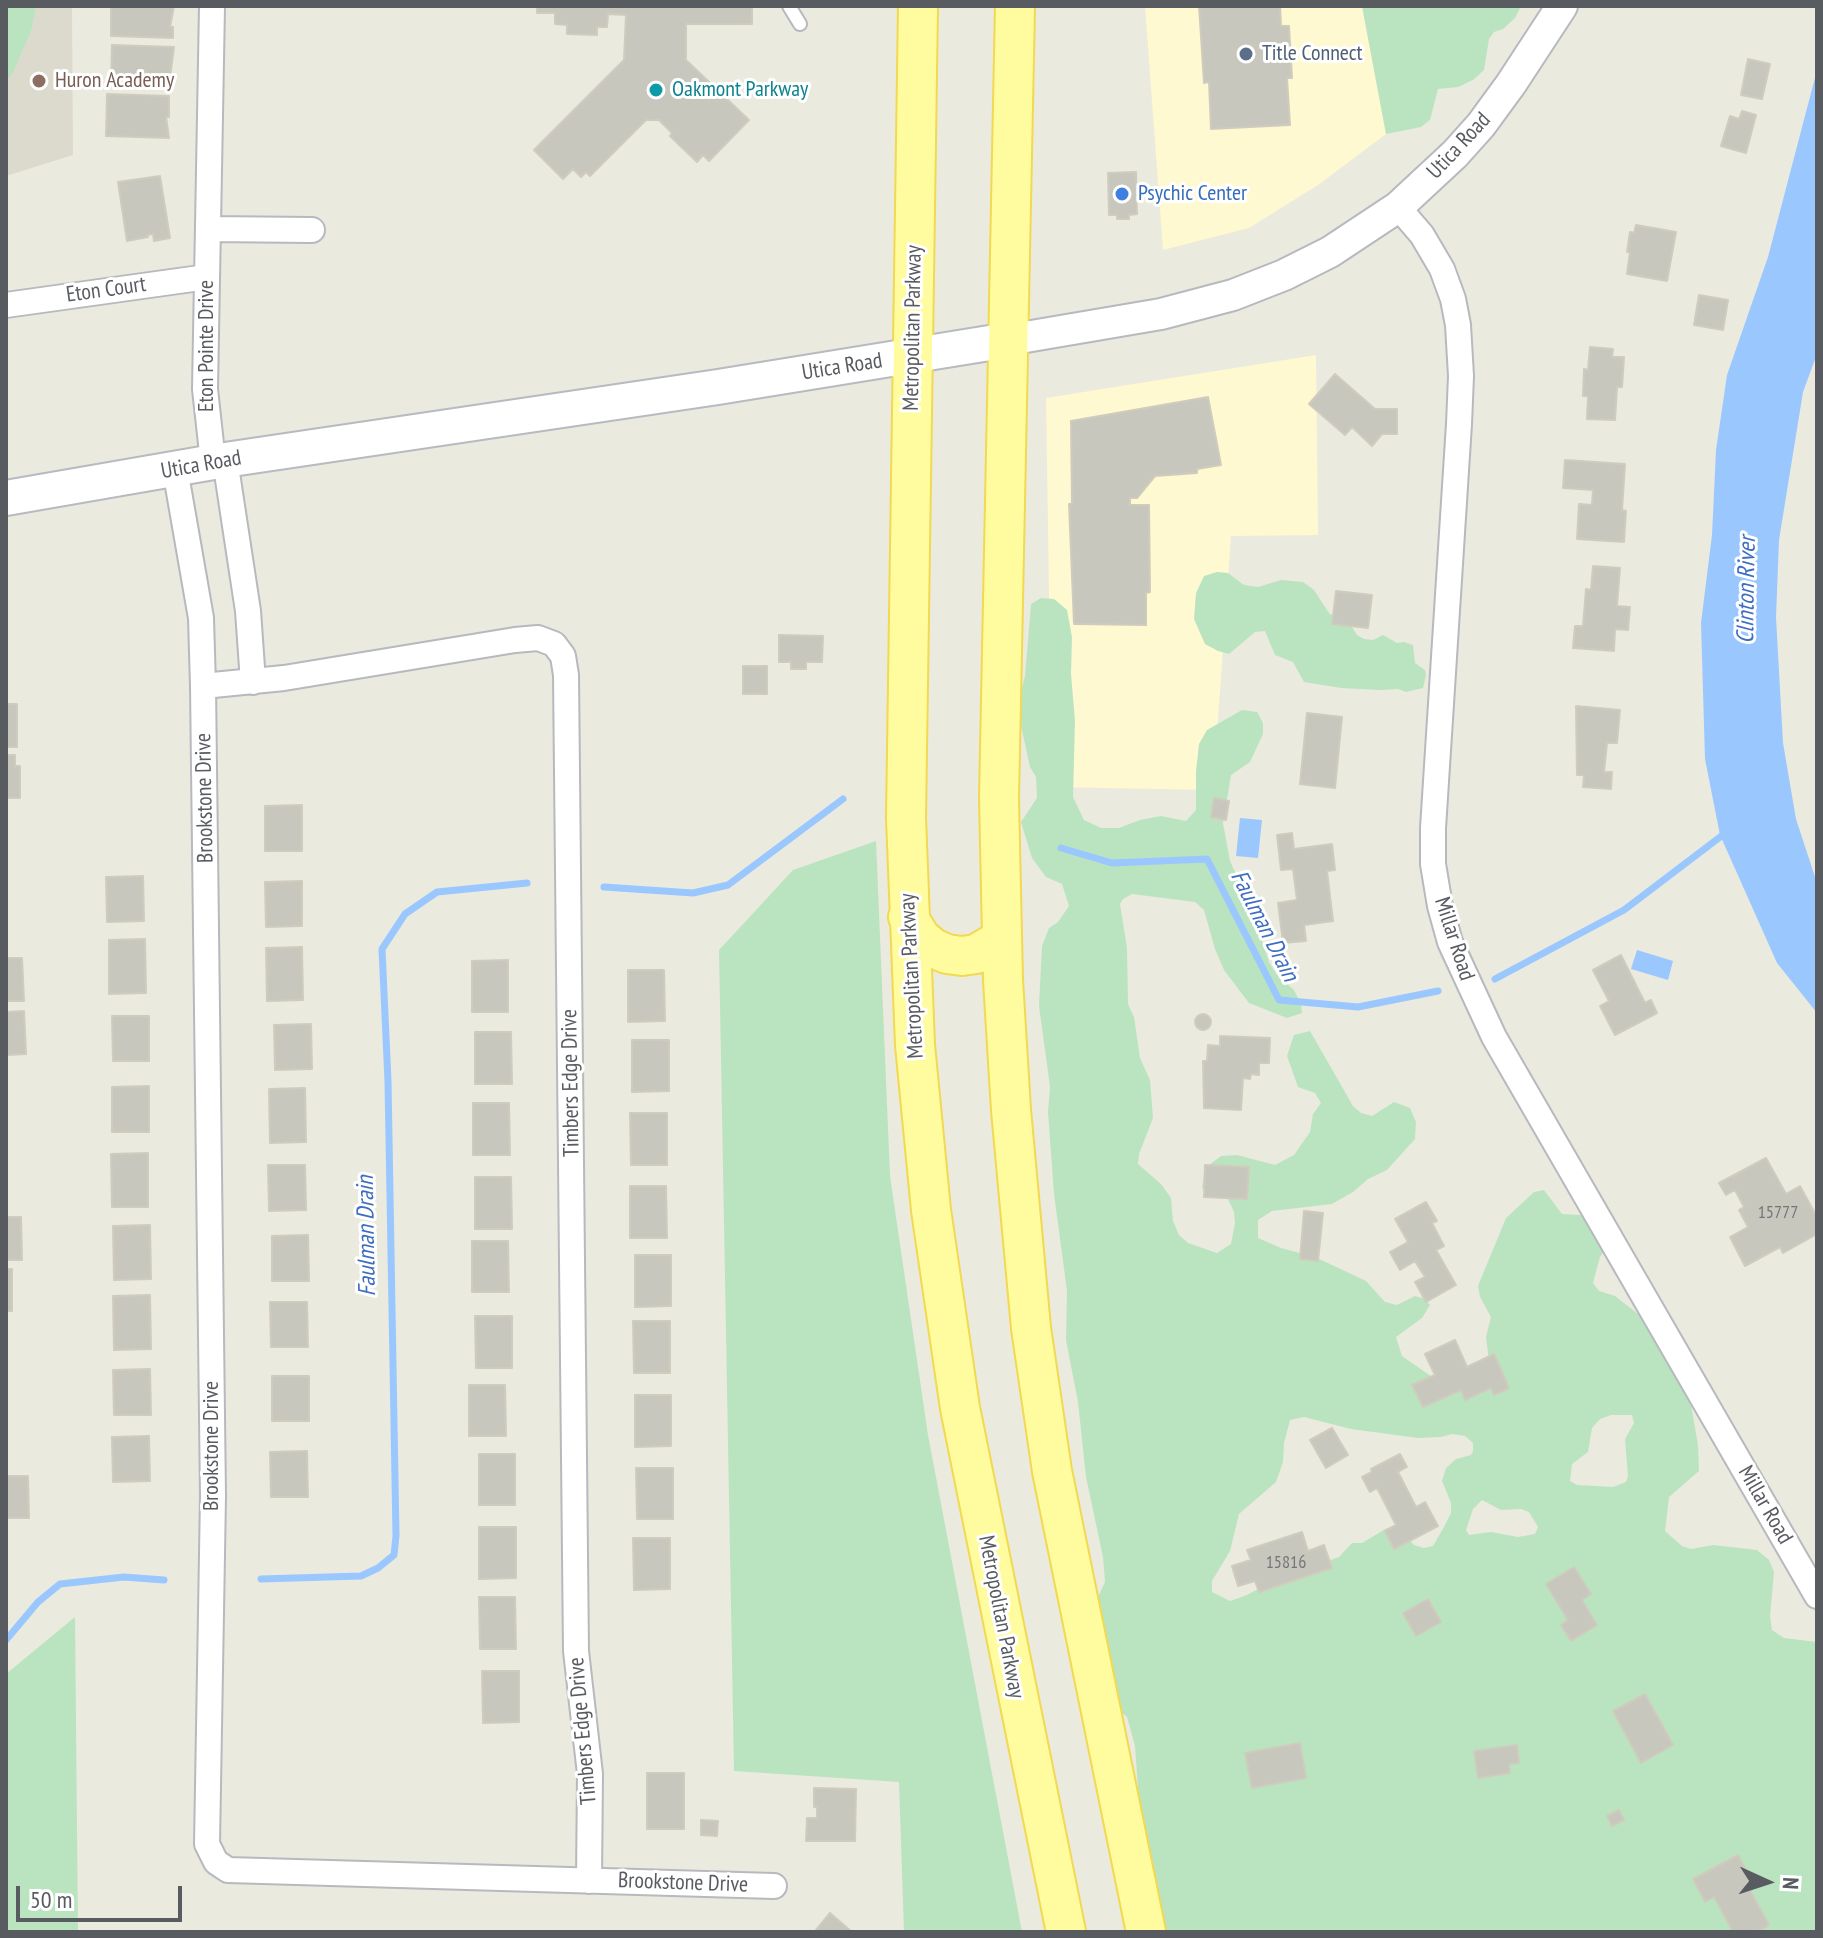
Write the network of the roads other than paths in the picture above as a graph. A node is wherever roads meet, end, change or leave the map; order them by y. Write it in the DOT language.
graph roads {
  1 [pos="212,6"];
  2 [pos="789,6"];
  3 [pos="918,6"];
  4 [pos="1015,6"];
  5 [pos="1562,6"];
  6 [pos="800,24"];
  7 [pos="1398,207"];
  8 [pos="208,229"];
  9 [pos="312,230"];
  10 [pos="207,277"];
  11 [pos="6,305"];
  12 [pos="1008,340"];
  13 [pos="913,357"];
  14 [pos="219,461"];
  15 [pos="175,469"];
  16 [pos="6,498"];
  17 [pos="253,682"];
  18 [pos="203,686"];
  19 [pos="908,917"];
  20 [pos="1002,939"];
  21 [pos="1817,1596"];
  22 [pos="589,1881"];
  23 [pos="774,1886"];
  24 [pos="1066,1932"];
  25 [pos="1146,1932"];
  1 -- 8 [label="street, Eton Pointe Drive"];
  2 -- 6 [label="lane"];
  3 -- 13 [label="main road, Metropolitan Parkway"];
  4 -- 12 [label="main road"];
  5 -- 7 [label="street, Utica Road"];
  7 -- 12 [label="street, Utica Road"];
  7 -- 21 [label="street, Millar Road"];
  8 -- 9 [label="street"];
  8 -- 10 [label="street, Eton Pointe Drive"];
  10 -- 11 [label="street, Eton Court"];
  10 -- 14 [label="street, Eton Pointe Drive"];
  12 -- 13 [label="main road, Utica Road"];
  12 -- 20 [label="main road"];
  13 -- 14 [label="main road, Utica Road"];
  13 -- 19 [label="main road, Metropolitan Parkway"];
  14 -- 15 [label="main road, Utica Road"];
  14 -- 17 [label="street"];
  15 -- 16 [label="main road, Utica Road"];
  15 -- 18 [label="street, Brookstone Drive"];
  17 -- 18 [label="street, Timbers Edge Drive"];
  17 -- 22 [label="street, Timbers Edge Drive"];
  18 -- 22 [label="street, Brookstone Drive"];
  19 -- 20 [label="main road"];
  19 -- 24 [label="main road, Metropolitan Parkway"];
  20 -- 25 [label="main road"];
  22 -- 23 [label="street, Brookstone Drive"];
}
